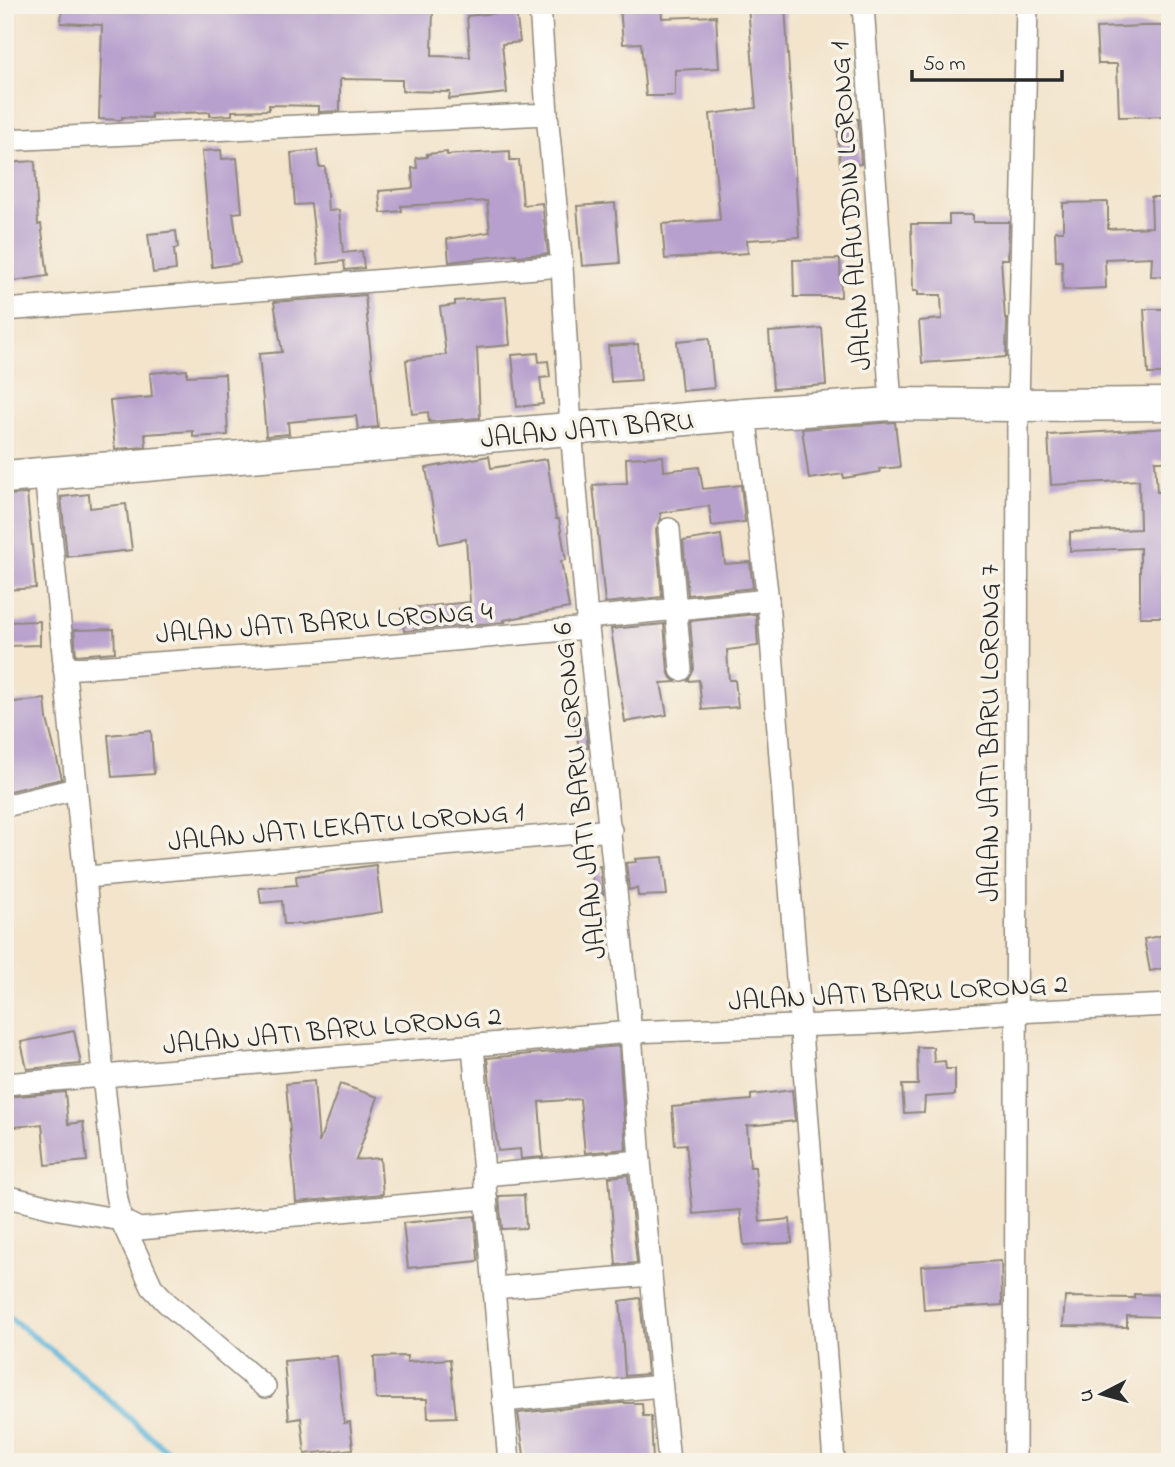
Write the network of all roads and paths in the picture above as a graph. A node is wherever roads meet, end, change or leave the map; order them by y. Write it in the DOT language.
graph roads {
  1 [pos="540,5"];
  2 [pos="863,5"];
  3 [pos="1027,5"];
  4 [pos="547,114"];
  5 [pos="5,140"];
  6 [pos="562,266"];
  7 [pos="5,310"];
  8 [pos="891,404"];
  9 [pos="1170,404"];
  10 [pos="1018,405"];
  11 [pos="746,414"];
  12 [pos="571,429"];
  13 [pos="45,474"];
  14 [pos="5,477"];
  15 [pos="669,529"];
  16 [pos="768,600"];
  17 [pos="675,610"];
  18 [pos="587,623"];
  19 [pos="64,669"];
  20 [pos="681,670"];
  21 [pos="75,789"];
  22 [pos="5,806"];
  23 [pos="611,830"];
  24 [pos="87,877"];
  25 [pos="1170,1005"];
  26 [pos="1015,1013"];
  27 [pos="801,1025"];
  28 [pos="631,1032"];
  29 [pos="473,1046"];
  30 [pos="103,1076"];
  31 [pos="5,1084"];
  32 [pos="640,1161"];
  33 [pos="485,1175"];
  34 [pos="5,1196"];
  35 [pos="486,1198"];
  36 [pos="121,1220"];
  37 [pos="651,1275"];
  38 [pos="494,1288"];
  39 [pos="661,1386"];
  40 [pos="265,1387"];
  41 [pos="503,1401"];
  42 [pos="509,1462"];
  43 [pos="669,1462"];
  44 [pos="834,1462"];
  45 [pos="1015,1462"];
  1 -- 4 [label="street, JALAN JATI BARU LORONG 6"];
  2 -- 8 [label="street, JALAN ALAUDDIN LORONG 1"];
  3 -- 10 [label="street, JALAN JATI BARU LORONG 7"];
  4 -- 5 [label="street"];
  4 -- 6 [label="street, JALAN JATI BARU LORONG 6"];
  6 -- 7 [label="street"];
  6 -- 12 [label="street, JALAN JATI BARU LORONG 6"];
  8 -- 10 [label="street, JALAN JATI BARU"];
  8 -- 11 [label="street, JALAN JATI BARU"];
  9 -- 10 [label="street, JALAN JATI BARU"];
  10 -- 26 [label="street, JALAN JATI BARU LORONG 7"];
  11 -- 12 [label="street, JALAN JATI BARU"];
  11 -- 16 [label="street"];
  12 -- 13 [label="street, JALAN JATI BARU"];
  12 -- 18 [label="street, JALAN JATI BARU LORONG 6"];
  13 -- 14 [label="street, JALAN JATI BARU"];
  13 -- 19 [label="street"];
  15 -- 17 [label="street"];
  16 -- 17 [label="street, JALAN JATI BARU LORONG 4"];
  16 -- 27 [label="street"];
  17 -- 18 [label="street, JALAN JATI BARU LORONG 4"];
  17 -- 20 [label="street"];
  18 -- 19 [label="street, JALAN JATI BARU LORONG 4"];
  18 -- 23 [label="street, JALAN JATI BARU LORONG 6"];
  19 -- 21 [label="street"];
  21 -- 22 [label="street"];
  21 -- 24 [label="street"];
  23 -- 24 [label="street, JALAN JATI LEKATU LORONG 1"];
  23 -- 28 [label="street, JALAN JATI BARU LORONG 6"];
  24 -- 30 [label="street"];
  25 -- 26 [label="street, JALAN JATI BARU LORONG 2"];
  26 -- 27 [label="street, JALAN JATI BARU LORONG 2"];
  26 -- 45 [label="street, JALAN JATI BARU LORONG 7"];
  27 -- 28 [label="street, JALAN JATI BARU LORONG 2"];
  27 -- 44 [label="street"];
  28 -- 29 [label="street, JALAN JATI BARU LORONG 2"];
  28 -- 32 [label="street, JALAN JATI BARU LORONG 6"];
  29 -- 30 [label="street, JALAN JATI BARU LORONG 2"];
  29 -- 33 [label="street"];
  30 -- 31 [label="street, JALAN JATI BARU LORONG 2"];
  30 -- 36 [label="street"];
  32 -- 33 [label="street"];
  32 -- 37 [label="street, JALAN JATI BARU LORONG 6"];
  33 -- 35 [label="street"];
  34 -- 36 [label="street"];
  35 -- 36 [label="street"];
  35 -- 38 [label="street"];
  36 -- 40 [label="street"];
  37 -- 38 [label="street"];
  37 -- 39 [label="street, JALAN JATI BARU LORONG 6"];
  38 -- 41 [label="street"];
  39 -- 41 [label="street"];
  39 -- 43 [label="street, JALAN JATI BARU LORONG 6"];
  41 -- 42 [label="street"];
}
